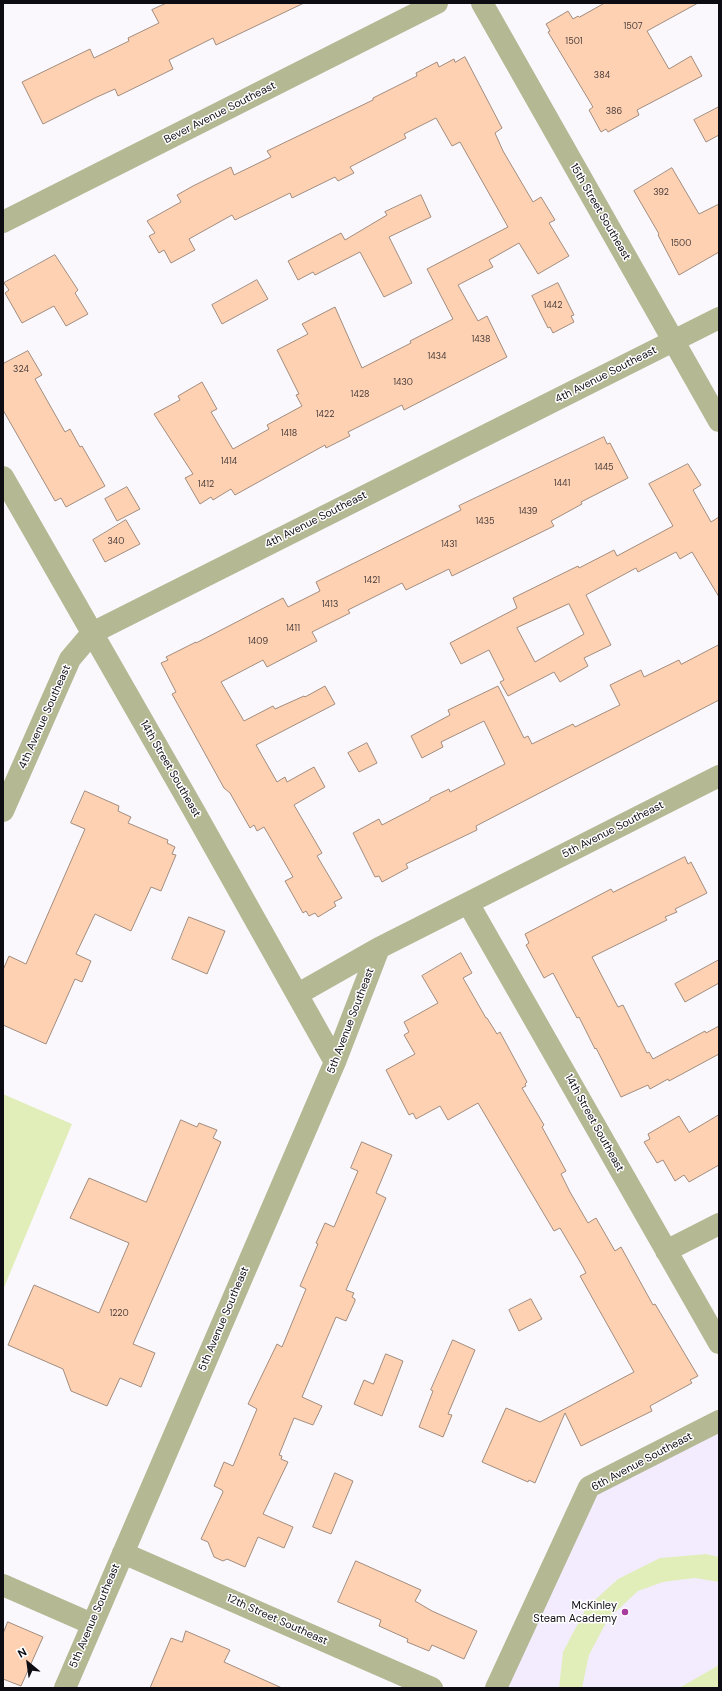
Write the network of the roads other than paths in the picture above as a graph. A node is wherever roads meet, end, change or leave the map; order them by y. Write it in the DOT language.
graph roads {
  1 [pos="437,3"];
  2 [pos="482,3"];
  3 [pos="3,222"];
  4 [pos="719,318"];
  5 [pos="674,341"];
  6 [pos="719,421"];
  7 [pos="3,477"];
  8 [pos="92,633"];
  9 [pos="719,776"];
  10 [pos="3,810"];
  11 [pos="468,903"];
  12 [pos="379,948"];
  13 [pos="298,994"];
  14 [pos="335,1062"];
  15 [pos="719,1224"];
  16 [pos="666,1251"];
  17 [pos="719,1343"];
  18 [pos="719,1421"];
  19 [pos="123,1553"];
  20 [pos="3,1585"];
  21 [pos="92,1624"];
  22 [pos="65,1688"];
  23 [pos="432,1688"];
  24 [pos="496,1688"];
  1 -- 3 [label="street, Bever Avenue Southeast"];
  2 -- 5 [label="street, 15th Street Southeast"];
  4 -- 5 [label="street, 4th Avenue Southeast"];
  5 -- 6 [label="street, 15th Street Southeast"];
  5 -- 8 [label="street, 4th Avenue Southeast"];
  7 -- 8 [label="street, 14th Street Southeast"];
  8 -- 10 [label="street, 4th Avenue Southeast"];
  8 -- 13 [label="street, 14th Street Southeast"];
  9 -- 11 [label="street, 5th Avenue Southeast"];
  11 -- 12 [label="street, 5th Avenue Southeast"];
  11 -- 16 [label="street, 14th Street Southeast"];
  12 -- 13 [label="street, 5th Avenue Southeast"];
  12 -- 14 [label="street, 5th Avenue Southeast"];
  13 -- 14 [label="street, 14th Street Southeast"];
  14 -- 19 [label="street, 5th Avenue Southeast"];
  15 -- 16 [label="street"];
  16 -- 17 [label="street, 14th Street Southeast"];
  18 -- 24 [label="street, 6th Avenue Southeast"];
  19 -- 21 [label="street, 5th Avenue Southeast"];
  19 -- 23 [label="street, 12th Street Southeast"];
  20 -- 21 [label="street"];
  21 -- 22 [label="street, 5th Avenue Southeast"];
}
